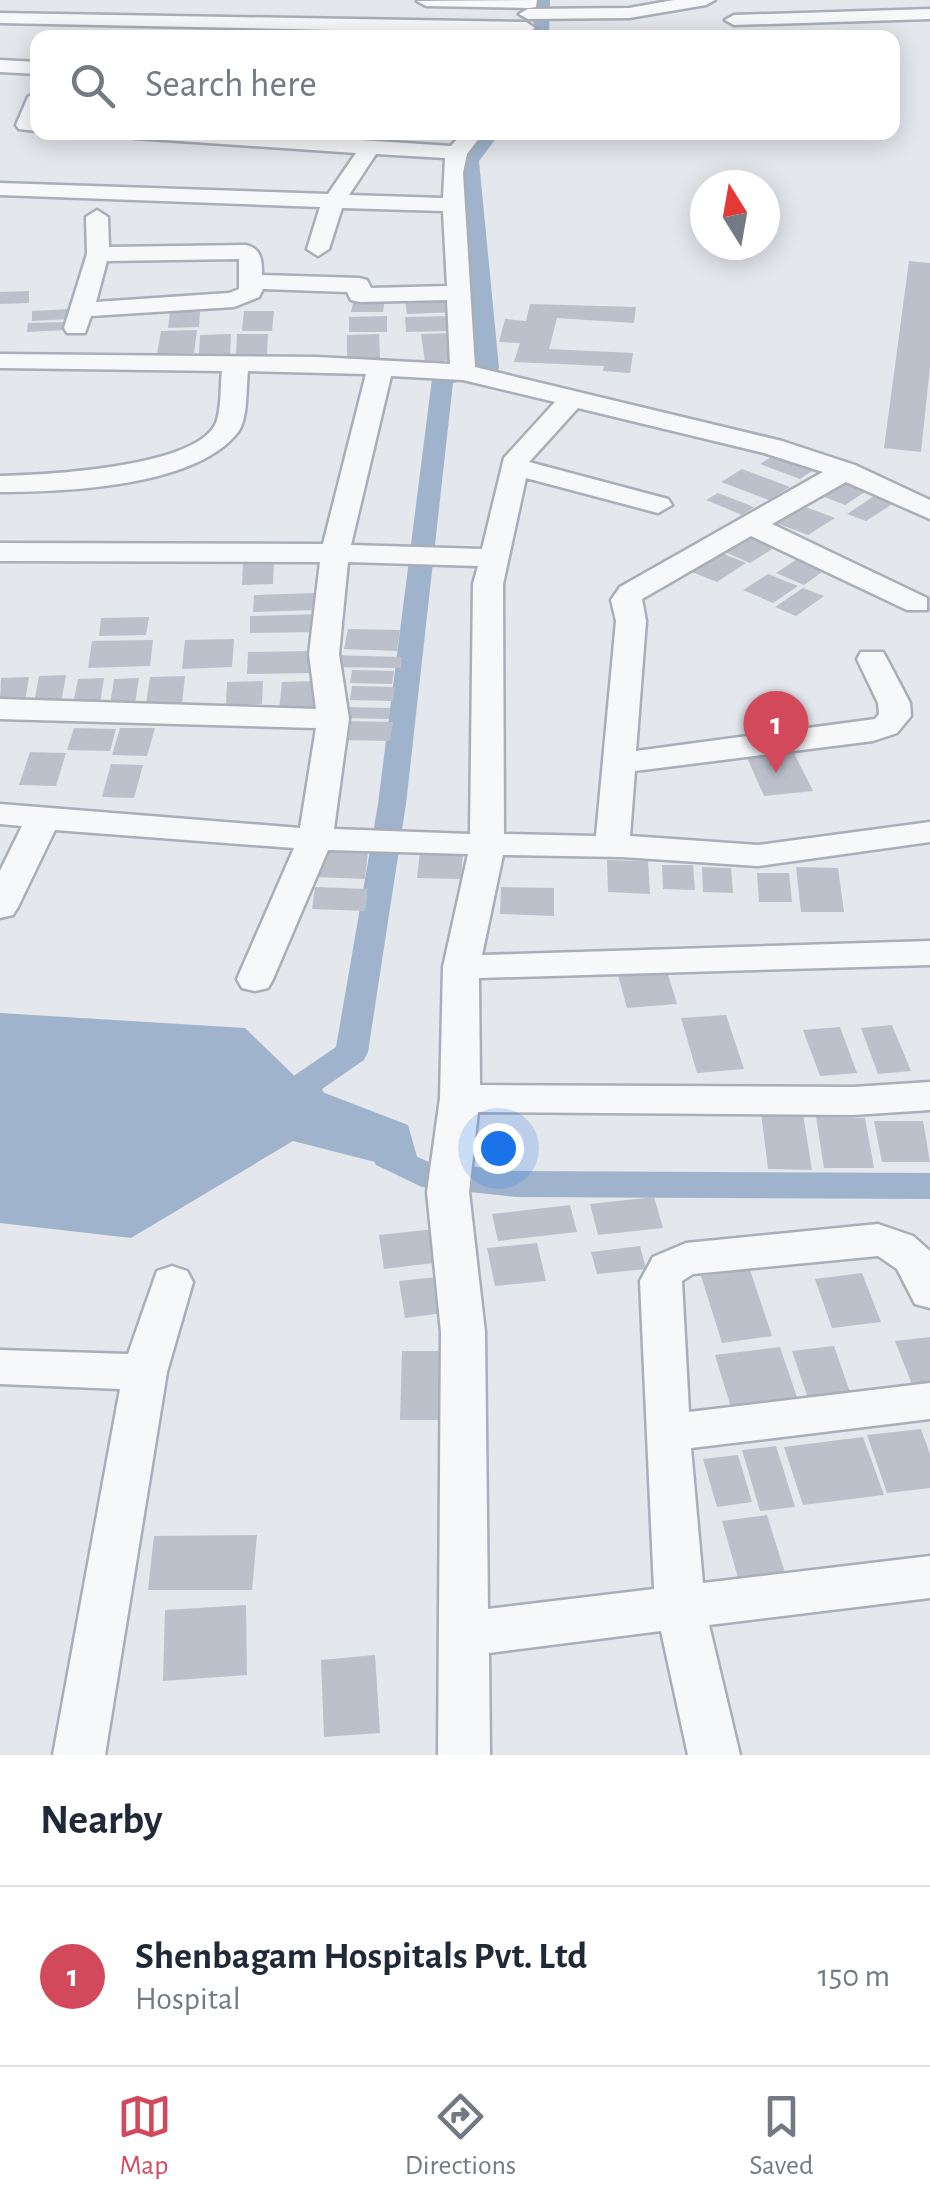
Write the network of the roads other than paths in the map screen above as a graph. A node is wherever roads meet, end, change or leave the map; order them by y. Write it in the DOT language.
graph roads {
  1 [pos="108,0"];
  2 [pos="706,0"];
  3 [pos="414,1"];
  4 [pos="930,14"];
  5 [pos="533,16"];
  6 [pos="0,18"];
  7 [pos="100,20"];
  8 [pos="734,20"];
  9 [pos="94,30"];
  10 [pos="0,66"];
  11 [pos="30,68"];
  12 [pos="270,140"];
  13 [pos="467,140"];
  14 [pos="372,146"];
  15 [pos="456,154"];
  16 [pos="0,189"];
  17 [pos="333,202"];
  18 [pos="454,205"];
  19 [pos="97,217"];
  20 [pos="318,249"];
  21 [pos="98,254"];
  22 [pos="250,282"];
  23 [pos="459,293"];
  24 [pos="81,310"];
  25 [pos="0,360"];
  26 [pos="65,362"];
  27 [pos="236,363"];
  28 [pos="380,368"];
  29 [pos="468,373"];
  30 [pos="572,399"];
  31 [pos="514,466"];
  32 [pos="845,471"];
  33 [pos="0,484"];
  34 [pos="658,505"];
  35 [pos="930,511"];
  36 [pos="753,526"];
  37 [pos="0,552"];
  38 [pos="336,553"];
  39 [pos="492,558"];
  40 [pos="917,604"];
  41 [pos="872,660"];
  42 [pos="0,709"];
  43 [pos="332,719"];
  44 [pos="621,763"];
  45 [pos="0,814"];
  46 [pos="43,819"];
  47 [pos="315,840"];
  48 [pos="928,841"];
  49 [pos="612,846"];
  50 [pos="488,847"];
  51 [pos="0,907"];
  52 [pos="930,953"];
  53 [pos="460,967"];
  54 [pos="255,979"];
  55 [pos="930,1096"];
  56 [pos="460,1098"];
  57 [pos="172,1282"];
  58 [pos="930,1292"];
  59 [pos="0,1367"];
  60 [pos="145,1372"];
  61 [pos="930,1402"];
  62 [pos="667,1433"];
  63 [pos="930,1577"];
  64 [pos="680,1607"];
  65 [pos="463,1634"];
  66 [pos="79,1755"];
  67 [pos="464,1755"];
  68 [pos="714,1755"];
  1 -- 7 [label="street"];
  2 -- 5 [label="street"];
  3 -- 5 [label="street"];
  4 -- 8 [label="street"];
  5 -- 7 [label="street"];
  6 -- 7 [label="street"];
  7 -- 9 [label="street"];
  10 -- 11 [label="street"];
  12 -- 14 [label="street"];
  13 -- 15 [label="street"];
  14 -- 15 [label="street"];
  14 -- 17 [label="street"];
  15 -- 18 [label="street"];
  16 -- 17 [label="street"];
  17 -- 18 [label="street"];
  17 -- 20 [label="street"];
  18 -- 23 [label="street"];
  19 -- 21 [label="street"];
  21 -- 22 [label="street"];
  21 -- 24 [label="street"];
  22 -- 23 [label="street"];
  22 -- 24 [label="street"];
  23 -- 29 [label="street"];
  24 -- 26 [label="street"];
  25 -- 26 [label="street"];
  26 -- 27 [label="street"];
  27 -- 28 [label="street"];
  27 -- 33 [label="street"];
  28 -- 29 [label="street"];
  28 -- 38 [label="street"];
  29 -- 30 [label="street"];
  30 -- 31 [label="street"];
  30 -- 32 [label="street"];
  31 -- 34 [label="street"];
  31 -- 39 [label="street"];
  32 -- 35 [label="street"];
  32 -- 36 [label="street"];
  36 -- 40 [label="street"];
  36 -- 44 [label="street"];
  37 -- 38 [label="street"];
  38 -- 39 [label="street"];
  38 -- 43 [label="street"];
  39 -- 50 [label="street"];
  41 -- 44 [label="street"];
  42 -- 43 [label="street"];
  43 -- 47 [label="street"];
  44 -- 49 [label="street"];
  45 -- 46 [label="street"];
  46 -- 47 [label="street"];
  46 -- 51 [label="street"];
  47 -- 50 [label="street"];
  47 -- 54 [label="street"];
  48 -- 49 [label="street"];
  49 -- 50 [label="street"];
  50 -- 53 [label="street"];
  52 -- 53 [label="street"];
  53 -- 56 [label="street"];
  55 -- 56 [label="street"];
  56 -- 65 [label="street"];
  57 -- 60 [label="street"];
  58 -- 62 [label="street"];
  59 -- 60 [label="street"];
  60 -- 66 [label="street"];
  61 -- 62 [label="street"];
  62 -- 64 [label="street"];
  63 -- 64 [label="street"];
  64 -- 65 [label="street"];
  64 -- 68 [label="street"];
  65 -- 67 [label="street"];
}
